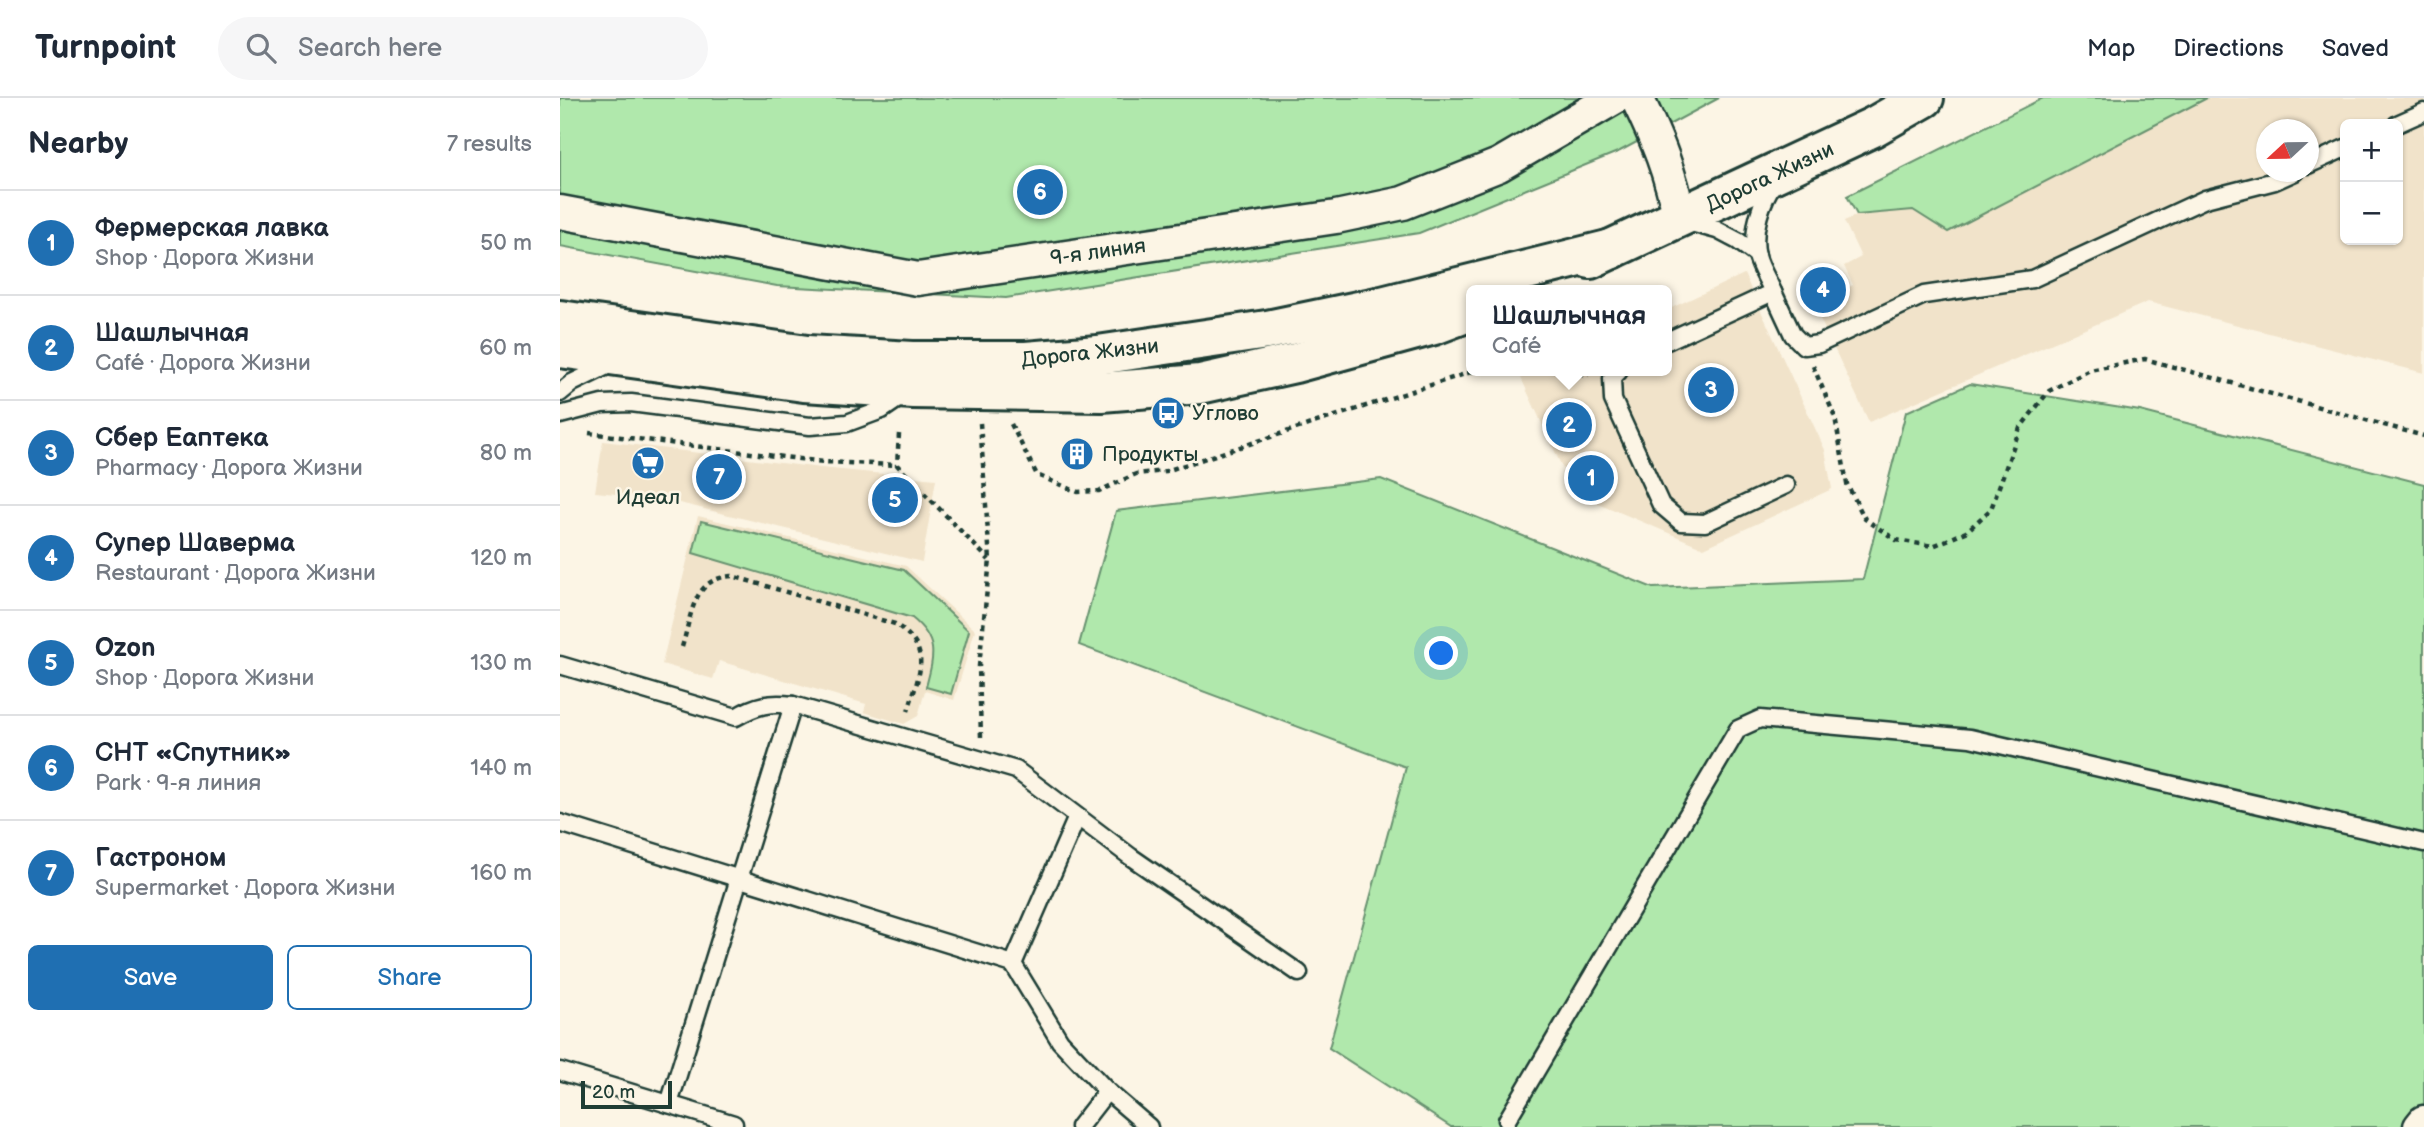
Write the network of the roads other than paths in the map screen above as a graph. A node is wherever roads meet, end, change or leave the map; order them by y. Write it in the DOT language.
graph roads {
  1 [pos="1614,98"];
  2 [pos="1637,98"];
  3 [pos="1924,98"];
  4 [pos="2424,112"];
  5 [pos="2403,121"];
  6 [pos="2340,150"];
  7 [pos="2319,160"];
  8 [pos="1783,171"];
  9 [pos="2271,182"];
  10 [pos="560,212"];
  11 [pos="1680,219"];
  12 [pos="1612,249"];
  13 [pos="1757,255"];
  14 [pos="1466,285"];
  15 [pos="1467,285"];
  16 [pos="1532,285"];
  17 [pos="1773,292"];
  18 [pos="1466,313"];
  19 [pos="560,320"];
  20 [pos="1672,339"];
  21 [pos="560,348"];
  22 [pos="628,358"];
  23 [pos="1616,376"];
  24 [pos="913,389"];
  25 [pos="560,393"];
  26 [pos="560,415"];
  27 [pos="1786,485"];
  28 [pos="560,665"];
  29 [pos="793,705"];
  30 [pos="1077,817"];
  31 [pos="560,823"];
  32 [pos="2424,843"];
  33 [pos="739,879"];
  34 [pos="1013,964"];
  35 [pos="1299,973"];
  36 [pos="560,1071"];
  37 [pos="1107,1091"];
  38 [pos="669,1104"];
  39 [pos="1507,1120"];
  40 [pos="2424,1122"];
  41 [pos="734,1124"];
  42 [pos="1079,1127"];
  43 [pos="1149,1127"];
  44 [pos="2420,1127"];
  1 -- 10 [label="street, 9-я линия"];
  2 -- 11 [label="street"];
  3 -- 8 [label="main road, Дорога Жизни"];
  4 -- 5 [label="lane"];
  6 -- 7 [label="lane"];
  8 -- 11 [label="main road, Дорога Жизни"];
  8 -- 13 [label="lane"];
  9 -- 17 [label="lane"];
  11 -- 12 [label="main road, Дорога Жизни"];
  11 -- 13 [label="lane"];
  12 -- 15 [label="main road, Дорога Жизни"];
  12 -- 16 [label="main road, Дорога Жизни"];
  13 -- 17 [label="lane"];
  14 -- 19 [label="main road, Дорога Жизни"];
  17 -- 20 [label="lane"];
  18 -- 24 [label="main road, Дорога Жизни"];
  21 -- 22 [label="main road, Дорога Жизни"];
  22 -- 24 [label="main road, Дорога Жизни"];
  22 -- 25 [label="lane"];
  23 -- 27 [label="lane"];
  24 -- 26 [label="lane"];
  28 -- 29 [label="lane"];
  29 -- 30 [label="lane"];
  29 -- 33 [label="lane"];
  30 -- 34 [label="lane"];
  30 -- 35 [label="lane"];
  31 -- 33 [label="lane"];
  32 -- 39 [label="lane"];
  33 -- 34 [label="lane"];
  33 -- 38 [label="lane"];
  34 -- 37 [label="lane"];
  36 -- 38 [label="lane"];
  37 -- 42 [label="lane"];
  37 -- 43 [label="lane"];
  38 -- 41 [label="lane"];
  40 -- 44 [label="street"];
}
